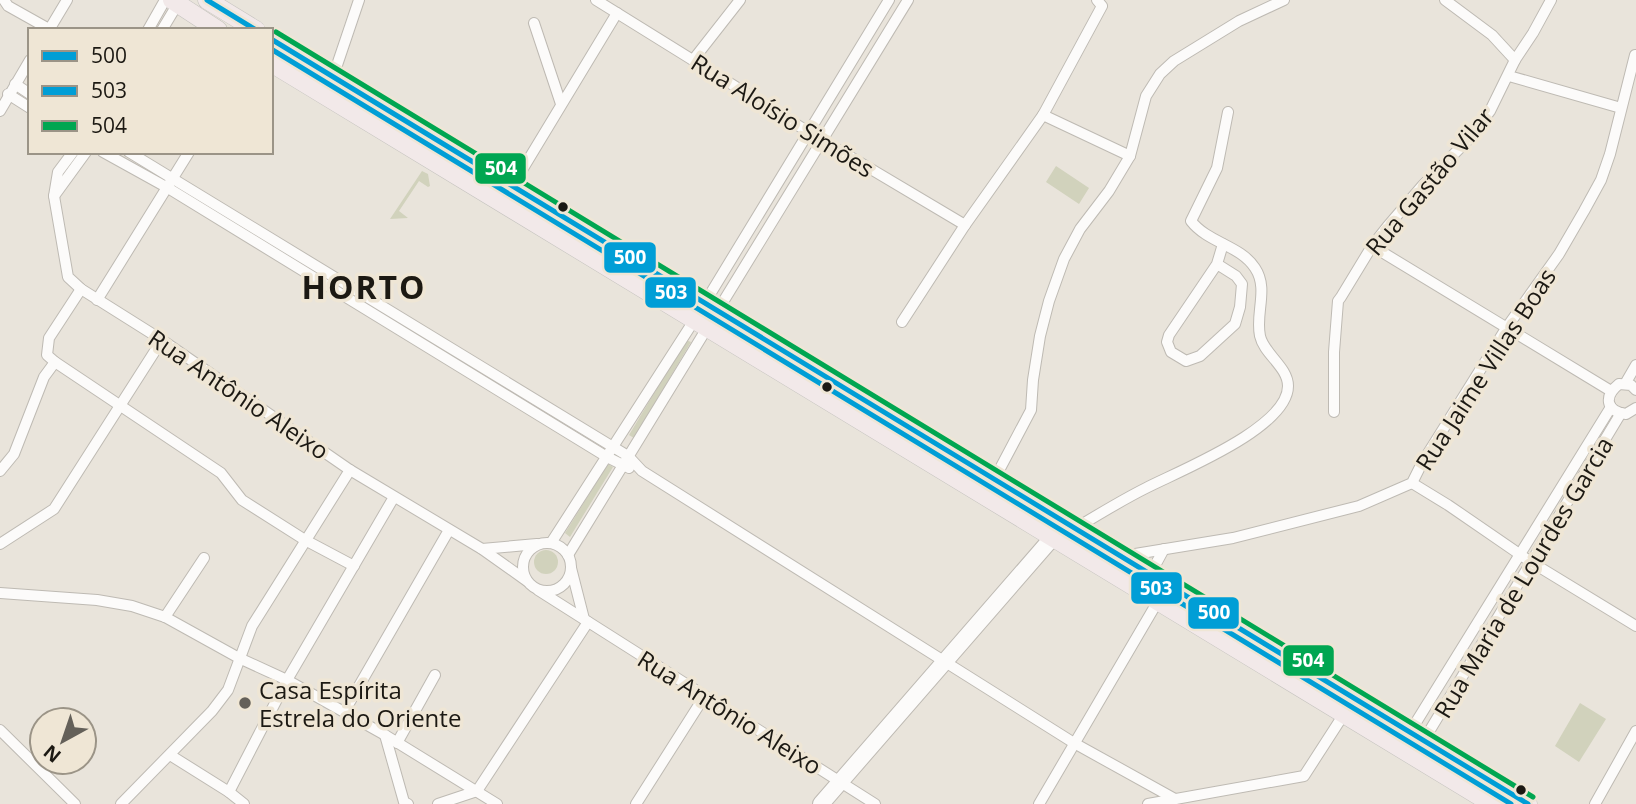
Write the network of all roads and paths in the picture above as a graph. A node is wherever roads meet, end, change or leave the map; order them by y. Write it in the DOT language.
graph roads {
  1 [pos="4,0"];
  2 [pos="67,0"];
  3 [pos="207,0"];
  4 [pos="359,0"];
  5 [pos="596,0"];
  6 [pos="740,0"];
  7 [pos="889,0"];
  8 [pos="908,0"];
  9 [pos="1097,0"];
  10 [pos="1284,0"];
  11 [pos="1445,0"];
  12 [pos="1551,0"];
  13 [pos="173,1"];
  14 [pos="617,13"];
  15 [pos="534,23"];
  16 [pos="47,28"];
  17 [pos="50,28"];
  18 [pos="150,28"];
  19 [pos="163,28"];
  20 [pos="215,28"];
  21 [pos="253,28"];
  22 [pos="273,40"];
  23 [pos="1636,55"];
  24 [pos="693,60"];
  25 [pos="1515,60"];
  26 [pos="28,63"];
  27 [pos="273,64"];
  28 [pos="1508,76"];
  29 [pos="333,77"];
  30 [pos="15,84"];
  31 [pos="28,93"];
  32 [pos="8,94"];
  33 [pos="561,104"];
  34 [pos="28,107"];
  35 [pos="1621,107"];
  36 [pos="0,111"];
  37 [pos="1228,112"];
  38 [pos="1042,115"];
  39 [pos="807,131"];
  40 [pos="821,140"];
  41 [pos="72,154"];
  42 [pos="85,154"];
  43 [pos="108,154"];
  44 [pos="132,154"];
  45 [pos="188,154"];
  46 [pos="1130,156"];
  47 [pos="171,182"];
  48 [pos="513,185"];
  49 [pos="54,196"];
  50 [pos="967,223"];
  51 [pos="1223,244"];
  52 [pos="1372,246"];
  53 [pos="1217,264"];
  54 [pos="82,289"];
  55 [pos="97,300"];
  56 [pos="712,306"];
  57 [pos="902,321"];
  58 [pos="702,323"];
  59 [pos="1507,327"];
  60 [pos="162,340"];
  61 [pos="54,362"];
  62 [pos="1636,365"];
  63 [pos="1633,387"];
  64 [pos="1611,391"];
  65 [pos="120,407"];
  66 [pos="1611,407"];
  67 [pos="1636,408"];
  68 [pos="1334,412"];
  69 [pos="1621,413"];
  70 [pos="610,452"];
  71 [pos="625,461"];
  72 [pos="350,470"];
  73 [pos="0,471"];
  74 [pos="995,478"];
  75 [pos="1412,483"];
  76 [pos="394,498"];
  77 [pos="1076,528"];
  78 [pos="449,530"];
  79 [pos="1053,537"];
  80 [pos="1093,538"];
  81 [pos="305,540"];
  82 [pos="551,543"];
  83 [pos="0,544"];
  84 [pos="537,544"];
  85 [pos="1164,548"];
  86 [pos="482,549"];
  87 [pos="1519,553"];
  88 [pos="568,555"];
  89 [pos="1123,556"];
  90 [pos="204,558"];
  91 [pos="1531,562"];
  92 [pos="354,566"];
  93 [pos="571,568"];
  94 [pos="1151,573"];
  95 [pos="527,581"];
  96 [pos="538,590"];
  97 [pos="0,593"];
  98 [pos="1158,601"];
  99 [pos="164,617"];
  100 [pos="586,621"];
  101 [pos="1636,626"];
  102 [pos="239,658"];
  103 [pos="944,661"];
  104 [pos="435,675"];
  105 [pos="287,680"];
  106 [pos="704,697"];
  107 [pos="1355,697"];
  108 [pos="344,712"];
  109 [pos="1344,714"];
  110 [pos="0,730"];
  111 [pos="1636,731"];
  112 [pos="385,736"];
  113 [pos="1417,736"];
  114 [pos="397,743"];
  115 [pos="1074,743"];
  116 [pos="170,755"];
  117 [pos="840,782"];
  118 [pos="477,791"];
  119 [pos="229,792"];
  120 [pos="1175,799"];
  121 [pos="405,803"];
  122 [pos="75,804"];
  123 [pos="121,804"];
  124 [pos="244,804"];
  125 [pos="438,804"];
  126 [pos="497,804"];
  127 [pos="636,804"];
  128 [pos="821,804"];
  129 [pos="876,804"];
  130 [pos="1039,804"];
  131 [pos="1148,804"];
  132 [pos="1492,804"];
  133 [pos="1528,804"];
  134 [pos="1595,804"];
  1 -- 16 [label="street"];
  2 -- 17 [label="street"];
  3 -- 21 [label="main road"];
  4 -- 29 [label="street"];
  5 -- 14 [label="street, Rua Aloísio Simões"];
  6 -- 24 [label="street"];
  7 -- 39 [label="street"];
  8 -- 40 [label="street"];
  9 -- 38 [label="street"];
  10 -- 46 [label="street"];
  11 -- 25 [label="street"];
  12 -- 25 [label="street, Rua Gastão Vilar"];
  13 -- 18 [label="street"];
  13 -- 19 [label="street"];
  13 -- 20 [label="main road"];
  14 -- 24 [label="street, Rua Aloísio Simões"];
  14 -- 33 [label="street"];
  15 -- 33 [label="street"];
  22 -- 29 [label="main road"];
  23 -- 35 [label="street, Rua Jaime Villas Boas"];
  24 -- 39 [label="street, Rua Aloísio Simões"];
  25 -- 28 [label="street, Rua Gastão Vilar"];
  26 -- 30 [label="street"];
  27 -- 58 [label="main road"];
  28 -- 35 [label="street"];
  28 -- 52 [label="street, Rua Gastão Vilar"];
  29 -- 48 [label="main road"];
  30 -- 31 [label="street"];
  30 -- 32 [label="street"];
  32 -- 34 [label="street"];
  32 -- 36 [label="street"];
  33 -- 48 [label="street"];
  35 -- 59 [label="street, Rua Jaime Villas Boas"];
  37 -- 51 [label="street"];
  38 -- 46 [label="street"];
  38 -- 50 [label="street"];
  39 -- 40 [label="street, Rua Aloísio Simões"];
  39 -- 56 [label="street"];
  40 -- 50 [label="street, Rua Aloísio Simões"];
  40 -- 56 [label="street"];
  41 -- 49 [label="street, Rua Antônio Aleixo"];
  42 -- 49 [label="street"];
  43 -- 47 [label="street"];
  44 -- 47 [label="street"];
  45 -- 47 [label="street"];
  46 -- 74 [label="street"];
  47 -- 55 [label="street"];
  47 -- 70 [label="street"];
  48 -- 56 [label="main road"];
  49 -- 54 [label="street, Rua Antônio Aleixo"];
  50 -- 57 [label="street"];
  51 -- 53 [label="street"];
  51 -- 77 [label="street"];
  52 -- 59 [label="street"];
  52 -- 68 [label="street, Rua Gastão Vilar"];
  53 -- 53 [label="street"];
  54 -- 55 [label="street, Rua Antônio Aleixo"];
  54 -- 61 [label="street"];
  55 -- 60 [label="street, Rua Antônio Aleixo"];
  56 -- 58 [label="street"];
  56 -- 58 [label="street"];
  56 -- 74 [label="main road"];
  58 -- 70 [label="street"];
  58 -- 71 [label="street"];
  58 -- 79 [label="main road"];
  59 -- 64 [label="street"];
  59 -- 75 [label="street, Rua Jaime Villas Boas"];
  60 -- 65 [label="street"];
  60 -- 72 [label="street, Rua Antônio Aleixo"];
  61 -- 65 [label="street"];
  61 -- 73 [label="street"];
  62 -- 63 [label="street"];
  63 -- 64 [label="street"];
  64 -- 66 [label="street"];
  65 -- 81 [label="street"];
  65 -- 83 [label="street"];
  66 -- 69 [label="street"];
  66 -- 87 [label="street, Rua Maria de Lourdes Garcia"];
  67 -- 69 [label="street"];
  69 -- 91 [label="street, Rua Maria de Lourdes Garcia"];
  70 -- 71 [label="street"];
  70 -- 82 [label="street"];
  71 -- 88 [label="street"];
  71 -- 103 [label="street"];
  72 -- 76 [label="street, Rua Antônio Aleixo"];
  72 -- 81 [label="street"];
  74 -- 77 [label="main road"];
  75 -- 85 [label="street, Rua Jaime Villas Boas"];
  75 -- 87 [label="street"];
  76 -- 78 [label="street, Rua Antônio Aleixo"];
  76 -- 92 [label="street"];
  77 -- 80 [label="main road"];
  78 -- 86 [label="street, Rua Antônio Aleixo"];
  78 -- 108 [label="street"];
  79 -- 80 [label="main road"];
  79 -- 98 [label="main road"];
  79 -- 103 [label="street"];
  80 -- 89 [label="main road"];
  81 -- 92 [label="street"];
  81 -- 102 [label="street"];
  82 -- 84 [label="street"];
  82 -- 88 [label="street"];
  84 -- 86 [label="street"];
  84 -- 95 [label="street"];
  85 -- 89 [label="street, Rua Jaime Villas Boas"];
  85 -- 94 [label="street"];
  86 -- 95 [label="street, Rua Antônio Aleixo"];
  87 -- 91 [label="street"];
  87 -- 113 [label="street, Rua Maria de Lourdes Garcia"];
  88 -- 93 [label="street"];
  89 -- 94 [label="main road"];
  90 -- 99 [label="street"];
  91 -- 101 [label="street"];
  91 -- 113 [label="street, Rua Maria de Lourdes Garcia"];
  92 -- 105 [label="street"];
  93 -- 96 [label="street"];
  93 -- 100 [label="street"];
  94 -- 107 [label="main road"];
  95 -- 96 [label="street"];
  96 -- 100 [label="street, Rua Antônio Aleixo"];
  97 -- 99 [label="street"];
  98 -- 109 [label="main road"];
  98 -- 115 [label="street"];
  99 -- 102 [label="street"];
  100 -- 106 [label="street, Rua Antônio Aleixo"];
  100 -- 118 [label="street"];
  102 -- 105 [label="street"];
  102 -- 116 [label="street"];
  103 -- 115 [label="street"];
  103 -- 117 [label="street"];
  104 -- 114 [label="street"];
  105 -- 108 [label="street"];
  105 -- 119 [label="street"];
  106 -- 117 [label="street, Rua Antônio Aleixo"];
  106 -- 127 [label="street"];
  107 -- 109 [label="street"];
  107 -- 113 [label="main road"];
  108 -- 112 [label="street"];
  109 -- 120 [label="street"];
  109 -- 132 [label="main road"];
  110 -- 122 [label="street"];
  111 -- 134 [label="street"];
  112 -- 114 [label="street"];
  112 -- 121 [label="street"];
  113 -- 133 [label="main road"];
  114 -- 118 [label="street"];
  115 -- 120 [label="street"];
  115 -- 130 [label="street"];
  116 -- 119 [label="street"];
  116 -- 123 [label="street"];
  117 -- 128 [label="street"];
  117 -- 129 [label="street, Rua Antônio Aleixo"];
  118 -- 125 [label="street"];
  118 -- 126 [label="street"];
  119 -- 124 [label="street"];
  120 -- 131 [label="street"];
}
